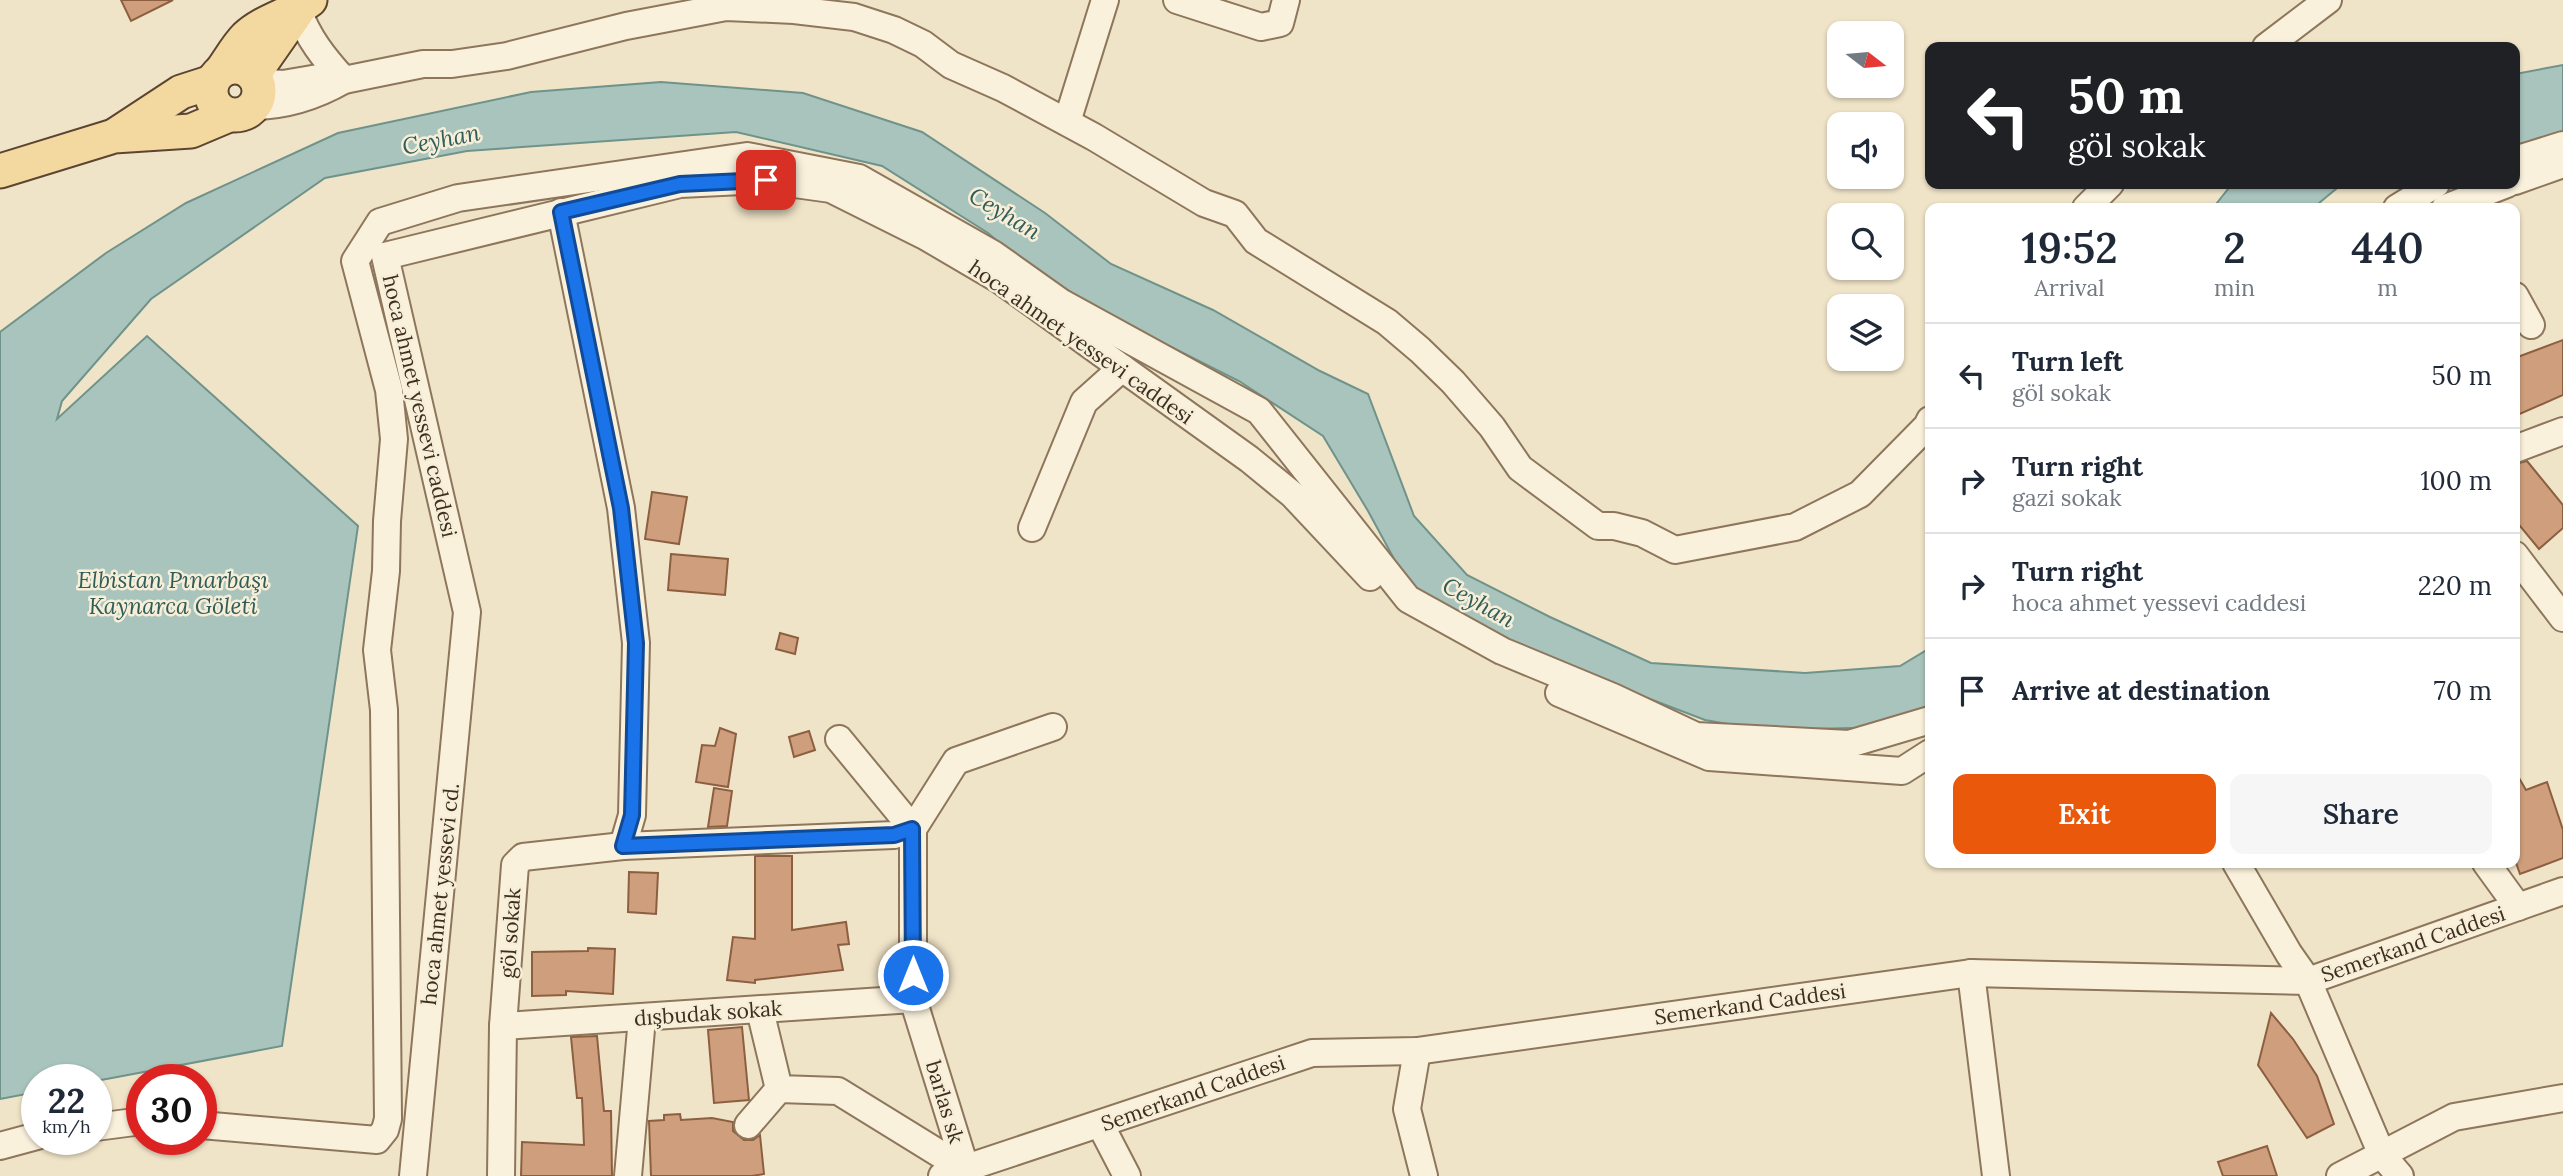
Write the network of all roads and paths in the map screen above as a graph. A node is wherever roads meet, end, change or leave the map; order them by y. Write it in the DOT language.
graph roads {
  1 [pos="1105,0"];
  2 [pos="1177,0"];
  3 [pos="1286,0"];
  4 [pos="2328,0"];
  5 [pos="304,5"];
  6 [pos="811,6"];
  7 [pos="2273,42"];
  8 [pos="344,80"];
  9 [pos="238,88"];
  10 [pos="1066,121"];
  11 [pos="2563,145"];
  12 [pos="2520,158"];
  13 [pos="2563,164"];
  14 [pos="0,171"];
  15 [pos="2520,179"];
  16 [pos="2105,189"];
  17 [pos="2428,189"];
  18 [pos="2495,189"];
  19 [pos="2091,203"];
  20 [pos="2405,203"];
  21 [pos="2462,203"];
  22 [pos="561,212"];
  23 [pos="2520,305"];
  24 [pos="2531,325"];
  25 [pos="1122,368"];
  26 [pos="1925,428"];
  27 [pos="2563,431"];
  28 [pos="2520,447"];
  29 [pos="1032,528"];
  30 [pos="2520,562"];
  31 [pos="467,612"];
  32 [pos="2563,618"];
  33 [pos="1925,722"];
  34 [pos="1053,727"];
  35 [pos="839,739"];
  36 [pos="1925,756"];
  37 [pos="912,829"];
  38 [pos="623,846"];
  39 [pos="2239,868"];
  40 [pos="2490,868"];
  41 [pos="2563,891"];
  42 [pos="2518,907"];
  43 [pos="1971,973"];
  44 [pos="2308,981"];
  45 [pos="913,999"];
  46 [pos="761,1010"];
  47 [pos="642,1018"];
  48 [pos="503,1026"];
  49 [pos="1417,1051"];
  50 [pos="779,1089"];
  51 [pos="2563,1098"];
  52 [pos="1100,1124"];
  53 [pos="748,1125"];
  54 [pos="217,1126"];
  55 [pos="21,1140"];
  56 [pos="0,1146"];
  57 [pos="2382,1155"];
  58 [pos="959,1174"];
  59 [pos="412,1176"];
  60 [pos="500,1176"];
  61 [pos="628,1176"];
  62 [pos="1127,1176"];
  63 [pos="1424,1176"];
  64 [pos="1996,1176"];
  65 [pos="2340,1176"];
  66 [pos="2400,1176"];
  1 -- 10 [label="street"];
  2 -- 3 [label="street"];
  4 -- 7 [label="street"];
  5 -- 8 [label="street"];
  5 -- 9 [label="main road"];
  6 -- 8 [label="street"];
  6 -- 10 [label="street"];
  8 -- 9 [label="street"];
  9 -- 14 [label="main road"];
  10 -- 26 [label="street"];
  11 -- 12 [label="street"];
  13 -- 15 [label="street"];
  16 -- 19 [label="street"];
  17 -- 20 [label="street"];
  18 -- 21 [label="street"];
  22 -- 25 [label="street, hoca ahmet yessevi caddesi"];
  22 -- 31 [label="street, hoca ahmet yessevi caddesi"];
  22 -- 38 [label="street"];
  23 -- 24 [label="street"];
  25 -- 29 [label="street"];
  25 -- 36 [label="street, hoca ahmet yessevi caddesi"];
  27 -- 28 [label="street"];
  30 -- 32 [label="street"];
  31 -- 59 [label="street, hoca ahmet yessevi cd."];
  33 -- 54 [label="street"];
  34 -- 37 [label="street"];
  35 -- 37 [label="street"];
  37 -- 38 [label="street, göl sokak"];
  37 -- 45 [label="street, barlas sk"];
  38 -- 48 [label="street, göl sokak"];
  39 -- 44 [label="street"];
  40 -- 42 [label="street"];
  41 -- 42 [label="street, Semerkand Caddesi"];
  42 -- 44 [label="street, Semerkand Caddesi"];
  43 -- 44 [label="street, Semerkand Caddesi"];
  43 -- 49 [label="street, Semerkand Caddesi"];
  43 -- 64 [label="street"];
  44 -- 57 [label="street"];
  45 -- 46 [label="street, dışbudak sokak"];
  45 -- 58 [label="street, barlas sk"];
  46 -- 47 [label="street, dışbudak sokak"];
  46 -- 50 [label="street"];
  47 -- 48 [label="street, dışbudak sokak"];
  47 -- 61 [label="street"];
  48 -- 60 [label="street, göl sokak"];
  49 -- 52 [label="street, Semerkand Caddesi"];
  49 -- 63 [label="street"];
  50 -- 53 [label="street"];
  50 -- 58 [label="street, barlas sk"];
  51 -- 57 [label="street"];
  52 -- 58 [label="street, Semerkand Caddesi"];
  52 -- 62 [label="street"];
  55 -- 56 [label="street"];
  57 -- 65 [label="street"];
  57 -- 66 [label="street"];
}
